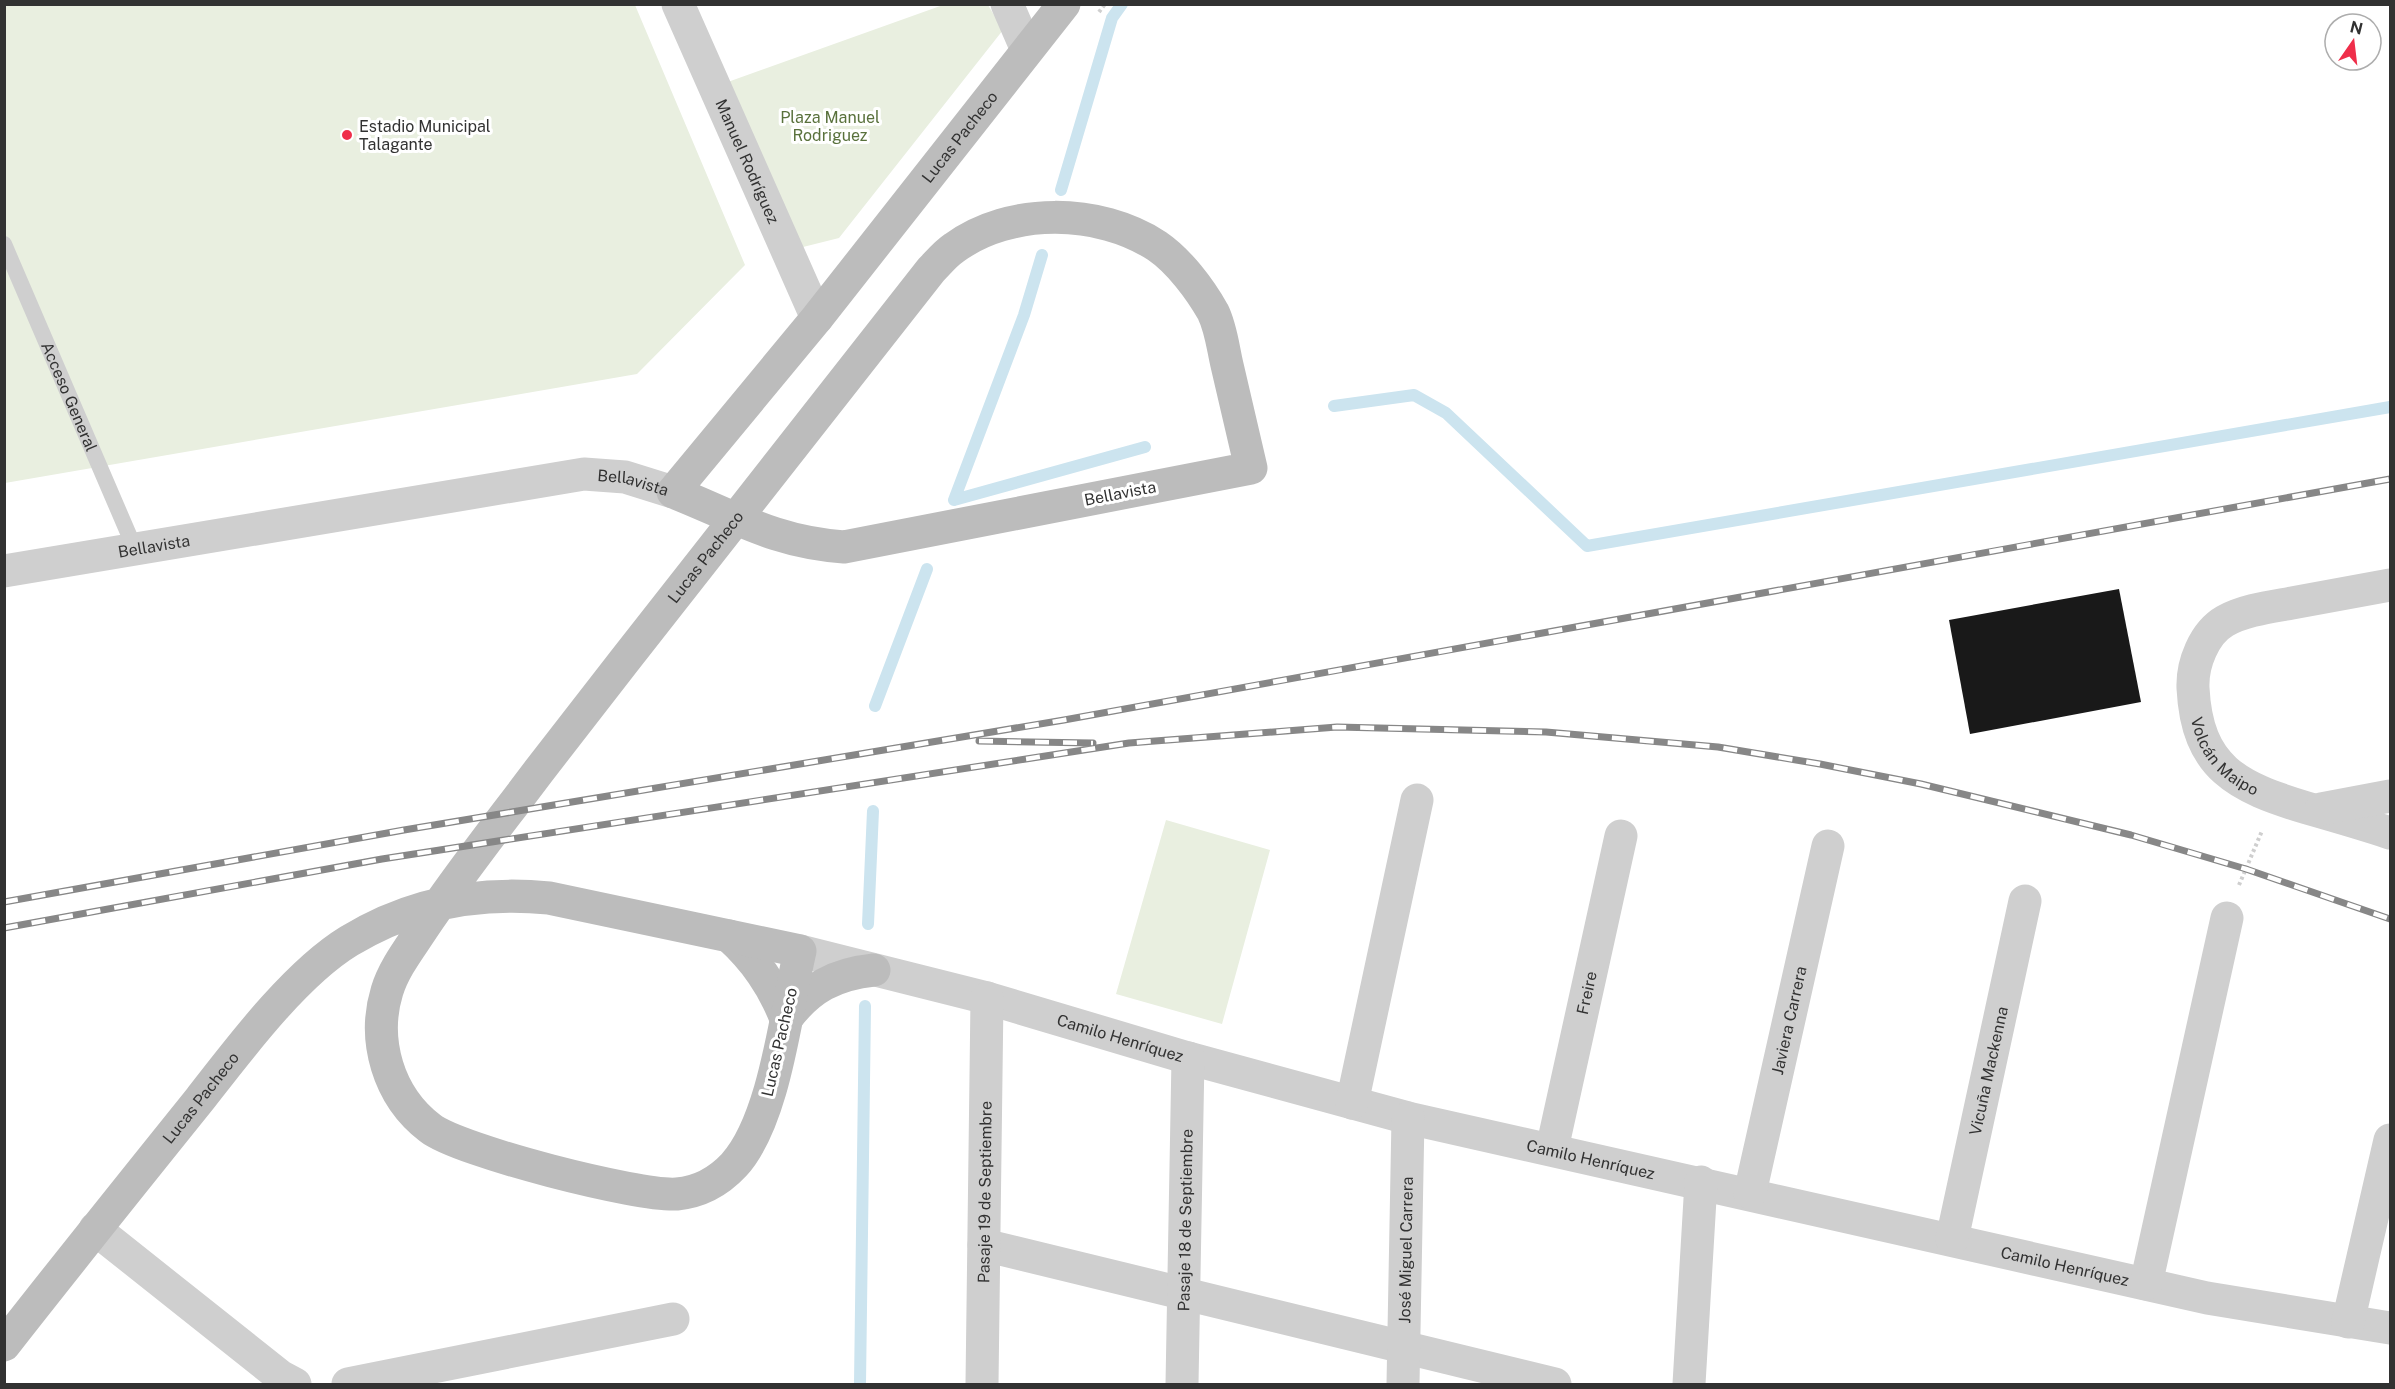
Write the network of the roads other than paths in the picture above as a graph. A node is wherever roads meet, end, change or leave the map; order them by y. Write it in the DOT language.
graph roads {
  1 [pos="678,4"];
  2 [pos="1007,4"];
  3 [pos="1064,4"];
  4 [pos="1027,50"];
  5 [pos="4,244"];
  6 [pos="817,318"];
  7 [pos="1251,468"];
  8 [pos="673,492"];
  9 [pos="135,549"];
  10 [pos="4,571"];
  11 [pos="2391,585"];
  12 [pos="2391,796"];
  13 [pos="1417,800"];
  14 [pos="2315,810"];
  15 [pos="2391,833"];
  16 [pos="1621,836"];
  17 [pos="1828,846"];
  18 [pos="2025,901"];
  19 [pos="2227,918"];
  20 [pos="729,936"];
  21 [pos="800,951"];
  22 [pos="874,970"];
  23 [pos="987,999"];
  24 [pos="786,1019"];
  25 [pos="1188,1058"];
  26 [pos="1352,1103"];
  27 [pos="1408,1118"];
  28 [pos="2391,1140"];
  29 [pos="1552,1149"];
  30 [pos="1701,1182"];
  31 [pos="1750,1193"];
  32 [pos="95,1229"];
  33 [pos="1952,1239"];
  34 [pos="984,1245"];
  35 [pos="2146,1284"];
  36 [pos="1183,1295"];
  37 [pos="673,1319"];
  38 [pos="2348,1322"];
  39 [pos="2391,1328"];
  40 [pos="4,1345"];
  41 [pos="1403,1348"];
  42 [pos="295,1384"];
  43 [pos="348,1384"];
  44 [pos="982,1384"];
  45 [pos="1182,1384"];
  46 [pos="1403,1384"];
  47 [pos="1555,1384"];
  48 [pos="1689,1384"];
  1 -- 6 [label="street, Manuel Rodríguez"];
  2 -- 4 [label="street"];
  3 -- 4 [label="main road, Lucas Pacheco"];
  4 -- 6 [label="main road, Lucas Pacheco"];
  5 -- 9 [label="lane, Acceso General"];
  6 -- 8 [label="main road, Lucas Pacheco"];
  7 -- 8 [label="main road, Bellavista"];
  7 -- 24 [label="main road, Lucas Pacheco"];
  8 -- 9 [label="street, Bellavista"];
  9 -- 10 [label="street, Bellavista"];
  11 -- 14 [label="street, Volcán Maipo"];
  12 -- 14 [label="street"];
  13 -- 26 [label="street"];
  14 -- 15 [label="street, Volcán Maipo"];
  16 -- 29 [label="street, Freire"];
  17 -- 31 [label="street, Javiera Carrera"];
  18 -- 33 [label="street, Vicuña Mackenna"];
  19 -- 35 [label="street"];
  20 -- 21 [label="main road, Lucas Pacheco"];
  20 -- 24 [label="main road"];
  20 -- 32 [label="main road, Lucas Pacheco"];
  21 -- 22 [label="street, Camilo Henríquez"];
  21 -- 24 [label="main road, Lucas Pacheco"];
  22 -- 23 [label="street, Camilo Henríquez"];
  22 -- 24 [label="main road"];
  23 -- 25 [label="street, Camilo Henríquez"];
  23 -- 34 [label="street, Pasaje 19 de Septiembre"];
  25 -- 26 [label="street, Camilo Henríquez"];
  25 -- 36 [label="street, Pasaje 18 de Septiembre"];
  26 -- 27 [label="street, Camilo Henríquez"];
  27 -- 29 [label="street, Camilo Henríquez"];
  27 -- 41 [label="street, José Miguel Carrera"];
  28 -- 38 [label="street"];
  29 -- 30 [label="street, Camilo Henríquez"];
  30 -- 31 [label="street, Camilo Henríquez"];
  30 -- 48 [label="street"];
  31 -- 33 [label="street, Camilo Henríquez"];
  32 -- 40 [label="main road, Lucas Pacheco"];
  32 -- 42 [label="street"];
  33 -- 35 [label="street, Camilo Henríquez"];
  34 -- 36 [label="street"];
  34 -- 44 [label="street, Pasaje 19 de Septiembre"];
  35 -- 38 [label="street, Camilo Henríquez"];
  36 -- 41 [label="street"];
  36 -- 45 [label="street, Pasaje 18 de Septiembre"];
  37 -- 43 [label="street"];
  38 -- 39 [label="street, Camilo Henríquez"];
  41 -- 46 [label="street, José Miguel Carrera"];
  41 -- 47 [label="street"];
}
